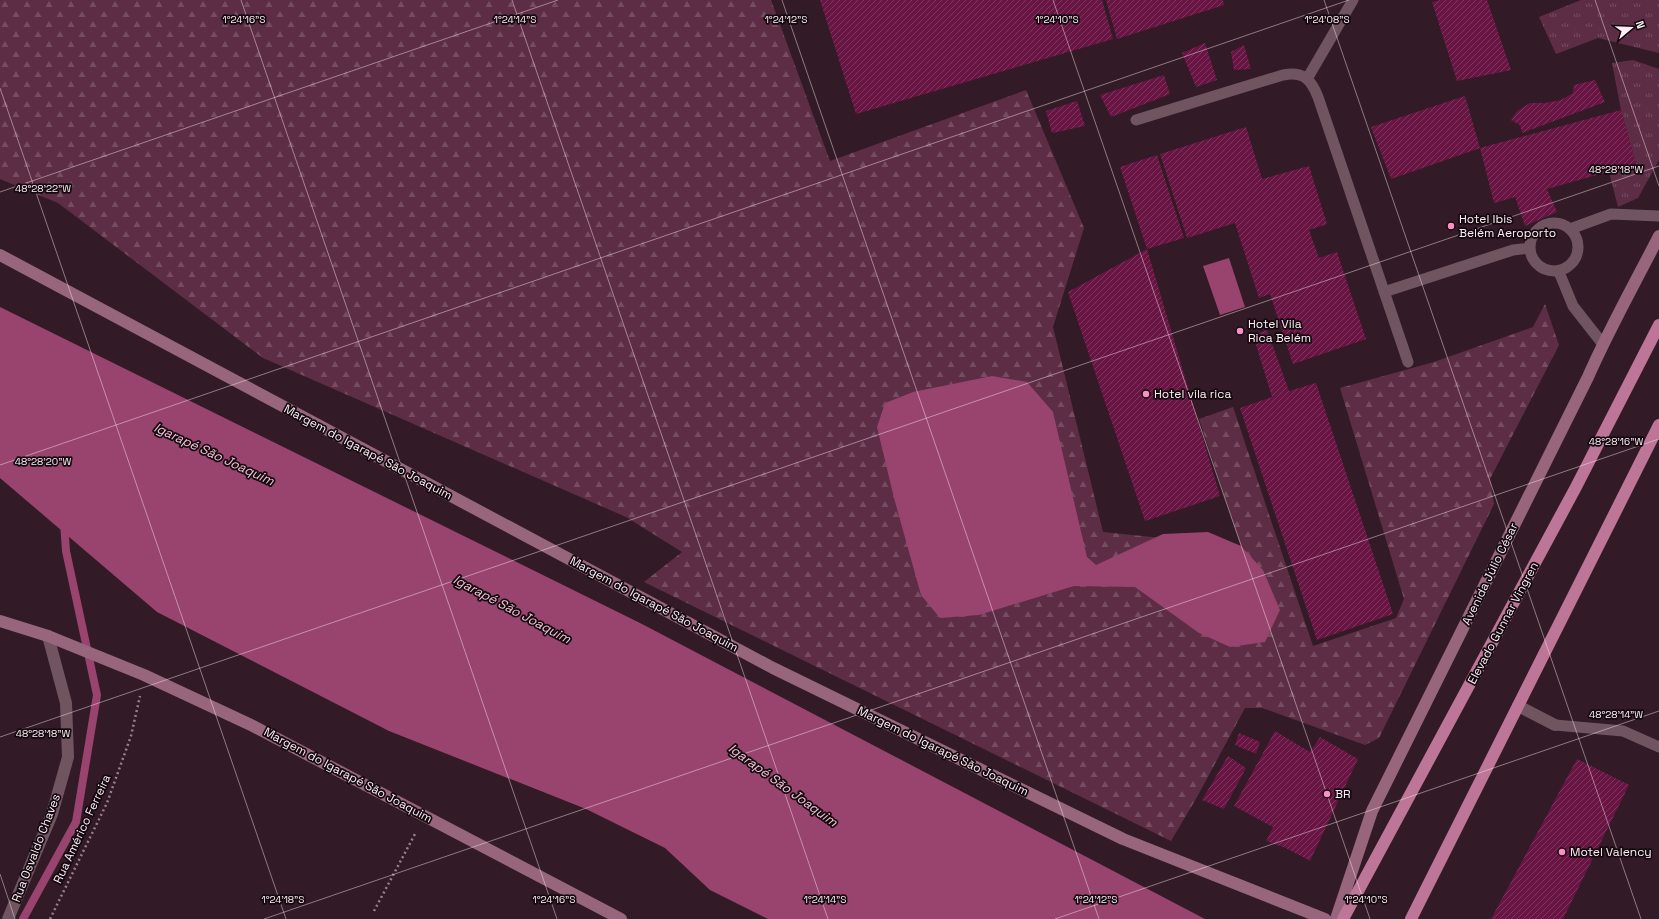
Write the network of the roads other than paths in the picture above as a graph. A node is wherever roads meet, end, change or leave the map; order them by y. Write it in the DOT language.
graph roads {
  1 [pos="1353,0"];
  2 [pos="1307,79"];
  3 [pos="1136,120"];
  4 [pos="1659,216"];
  5 [pos="1570,229"];
  6 [pos="1659,236"];
  7 [pos="1530,248"];
  8 [pos="0,255"];
  9 [pos="1559,272"];
  10 [pos="1384,292"];
  11 [pos="1659,325"];
  12 [pos="1602,343"];
  13 [pos="1408,362"];
  14 [pos="1659,425"];
  15 [pos="0,622"];
  16 [pos="48,636"];
  17 [pos="1518,706"];
  18 [pos="1555,725"];
  19 [pos="1659,747"];
  20 [pos="8,919"];
  21 [pos="621,919"];
  22 [pos="1325,919"];
  23 [pos="1336,919"];
  24 [pos="1343,919"];
  25 [pos="1411,919"];
  1 -- 2 [label="lane"];
  2 -- 3 [label="lane"];
  2 -- 10 [label="lane"];
  4 -- 5 [label="lane"];
  5 -- 7 [label="lane"];
  5 -- 9 [label="lane"];
  6 -- 12 [label="street, Avenida Júlio César"];
  7 -- 9 [label="lane"];
  7 -- 10 [label="lane"];
  8 -- 22 [label="street, Margem do Igarapé São Joaquim"];
  9 -- 12 [label="lane"];
  10 -- 13 [label="lane"];
  11 -- 24 [label="main road, Elevado Gunnar Vingren"];
  12 -- 23 [label="street, Avenida Júlio César"];
  14 -- 17 [label="main road"];
  15 -- 16 [label="street, Margem do Igarapé São Joaquim"];
  16 -- 20 [label="street, Rua Osvaldo Chaves"];
  16 -- 21 [label="street, Margem do Igarapé São Joaquim"];
  17 -- 18 [label="street"];
  17 -- 25 [label="main road"];
  18 -- 19 [label="lane"];
}
